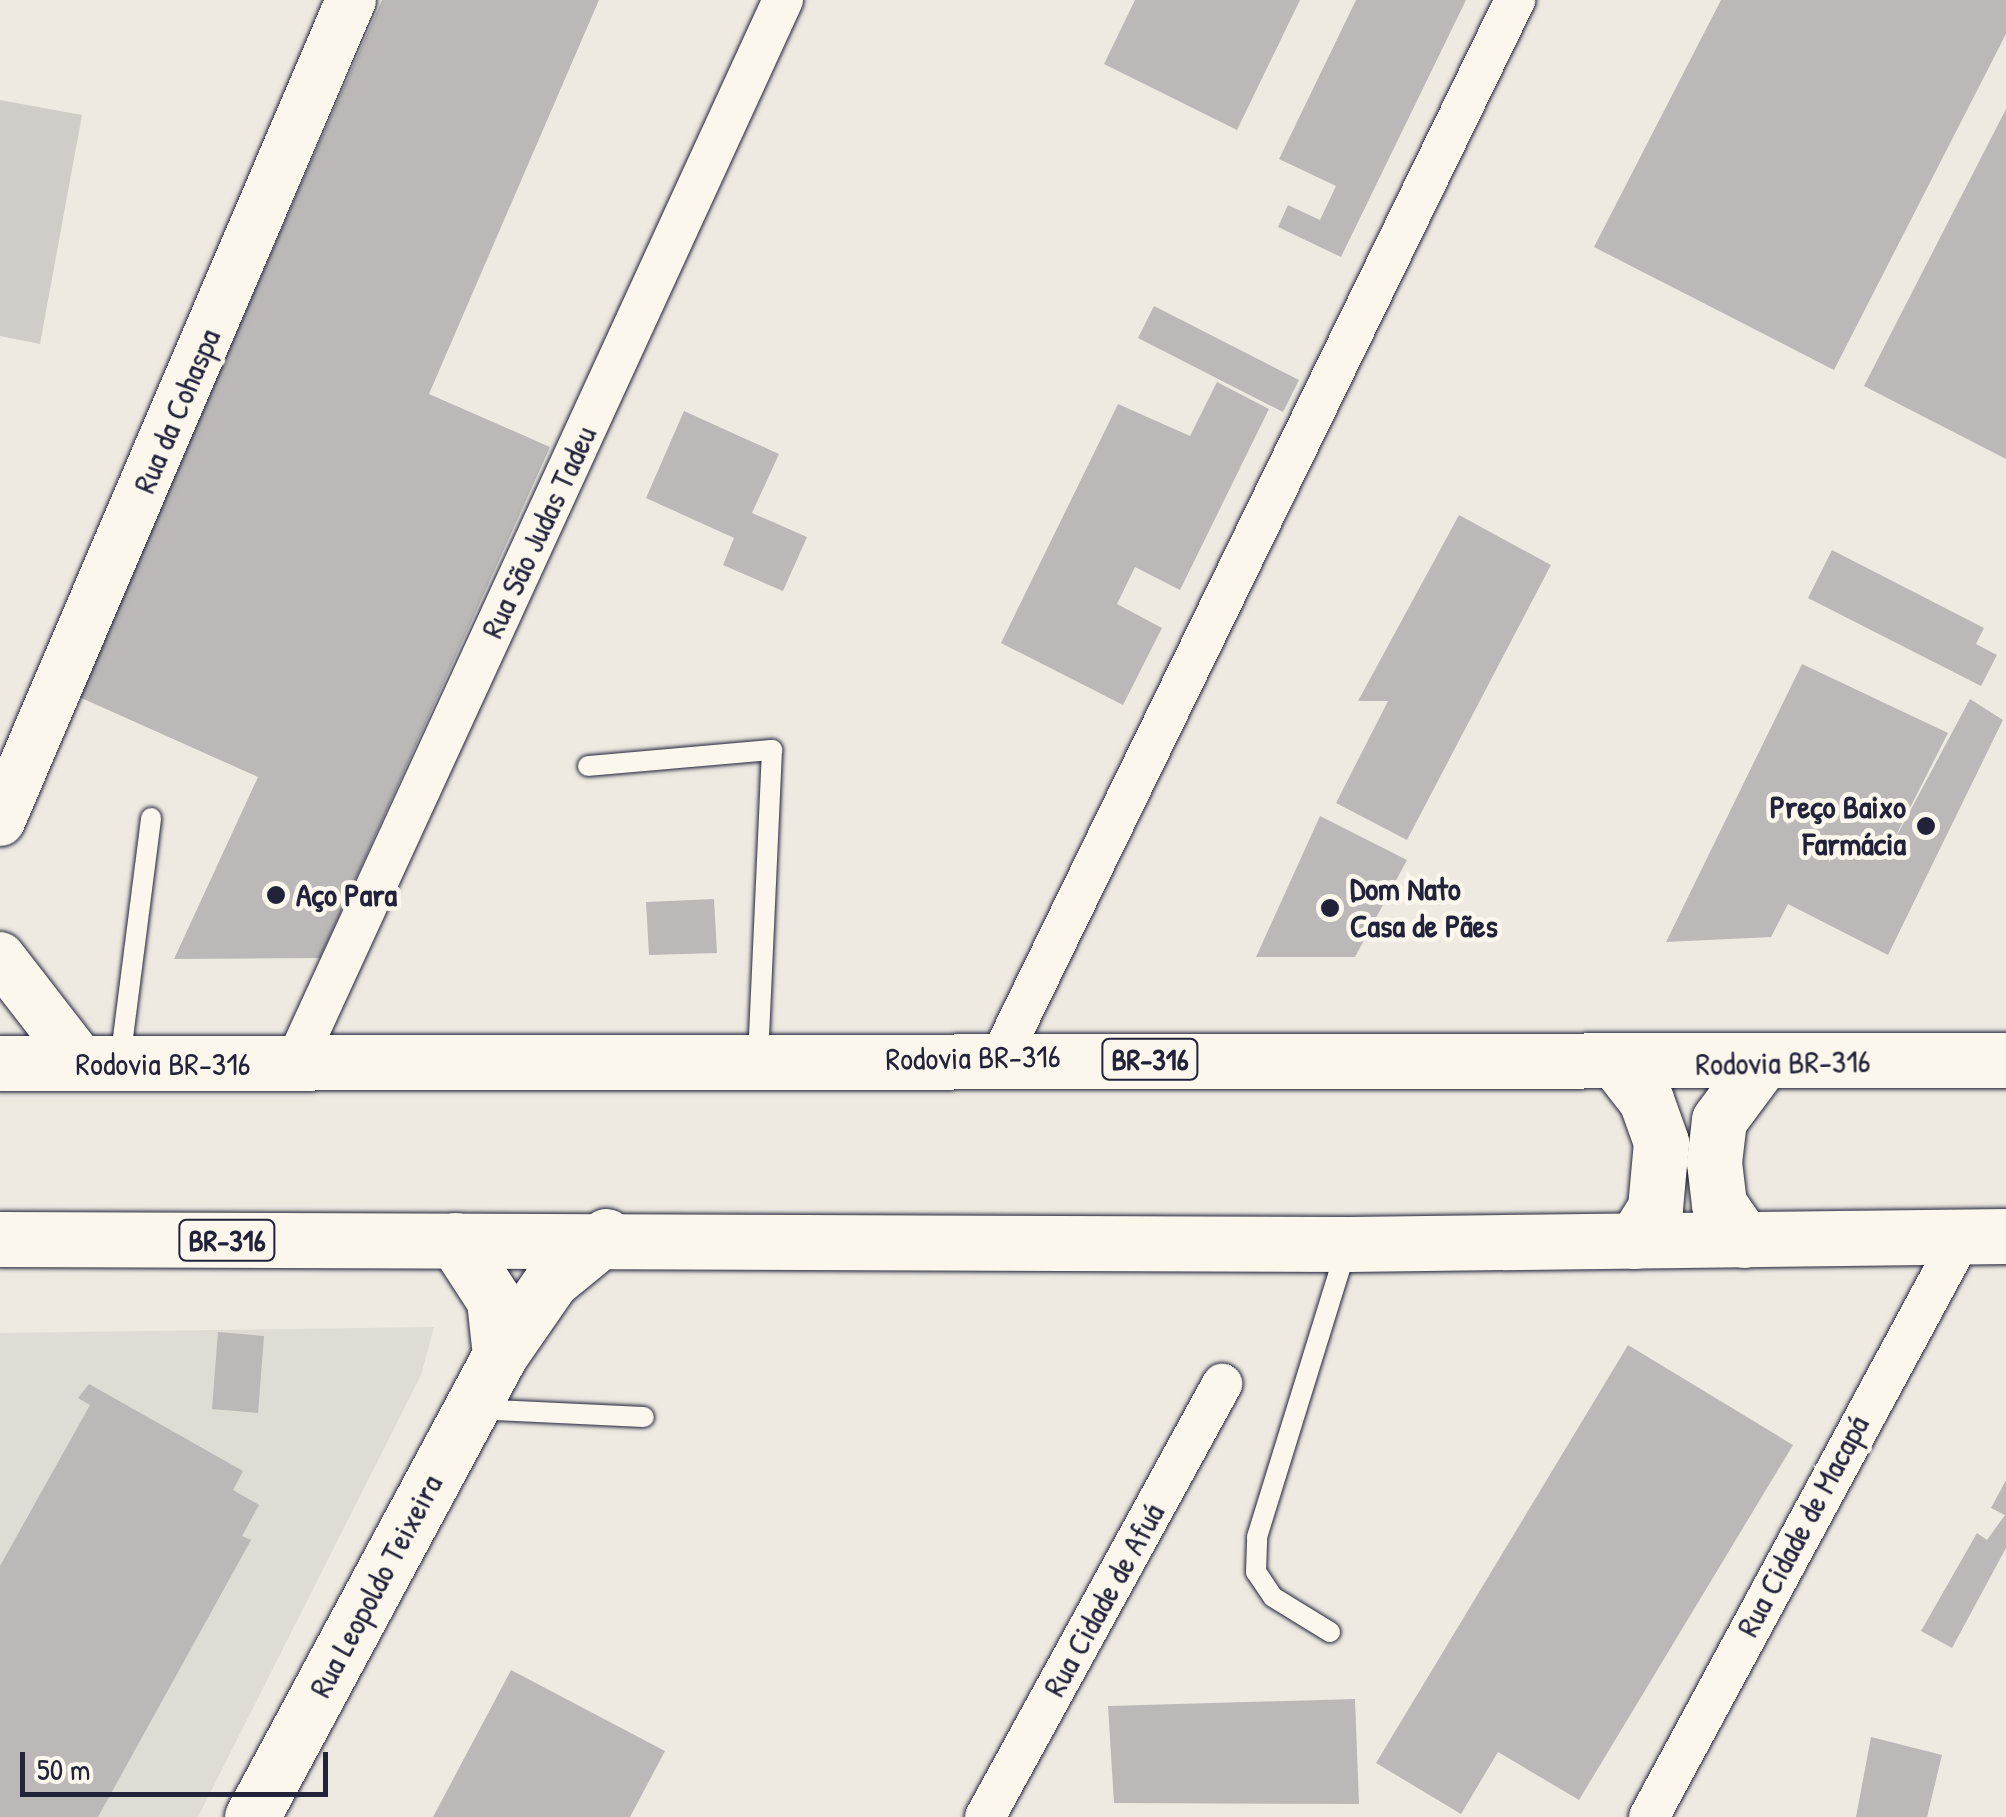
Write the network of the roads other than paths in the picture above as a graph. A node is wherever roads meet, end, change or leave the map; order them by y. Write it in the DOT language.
graph roads {
  1 [pos="351,0"];
  2 [pos="783,0"];
  3 [pos="1515,0"];
  4 [pos="588,766"];
  5 [pos="150,818"];
  6 [pos="0,821"];
  7 [pos="0,957"];
  8 [pos="1000,1058"];
  9 [pos="758,1060"];
  10 [pos="2006,1060"];
  11 [pos="0,1063"];
  12 [pos="101,1063"];
  13 [pos="1618,1064"];
  14 [pos="1760,1064"];
  15 [pos="294,1065"];
  16 [pos="606,1236"];
  17 [pos="1984,1237"];
  18 [pos="0,1239"];
  19 [pos="454,1240"];
  20 [pos="1744,1240"];
  21 [pos="1634,1241"];
  22 [pos="1348,1244"];
  23 [pos="500,1356"];
  24 [pos="1222,1384"];
  25 [pos="472,1409"];
  26 [pos="644,1417"];
  27 [pos="1330,1632"];
  28 [pos="252,1817"];
  29 [pos="985,1817"];
  30 [pos="1649,1817"];
  1 -- 6 [label="street, Rua da Cohaspa"];
  2 -- 15 [label="street, Rua São Judas Tadeu"];
  3 -- 8 [label="street"];
  4 -- 9 [label="lane"];
  5 -- 12 [label="lane"];
  7 -- 12 [label="street"];
  8 -- 9 [label="main road, Rodovia BR-316 / BR-316"];
  8 -- 13 [label="main road, Rodovia BR-316 / BR-316"];
  9 -- 15 [label="main road, Rodovia BR-316 / BR-316"];
  10 -- 14 [label="main road, Rodovia BR-316 / BR-316"];
  11 -- 12 [label="main road, Rodovia BR-316 / BR-316"];
  12 -- 15 [label="main road, Rodovia BR-316 / BR-316"];
  13 -- 14 [label="main road, Rodovia BR-316 / BR-316"];
  13 -- 21 [label="main road"];
  14 -- 20 [label="main road"];
  16 -- 19 [label="main road, BR-316"];
  16 -- 22 [label="main road, BR-316"];
  16 -- 23 [label="main road, Rua Leopoldo Teixeira"];
  17 -- 20 [label="main road, BR-316"];
  17 -- 30 [label="street, Rua Cidade de Macapá"];
  18 -- 19 [label="main road, BR-316"];
  19 -- 23 [label="main road"];
  20 -- 21 [label="main road, BR-316"];
  21 -- 22 [label="main road, BR-316"];
  22 -- 27 [label="lane"];
  23 -- 25 [label="main road, Rua Leopoldo Teixeira"];
  24 -- 29 [label="street, Rua Cidade de Afuá"];
  25 -- 26 [label="lane"];
  25 -- 28 [label="main road, Rua Leopoldo Teixeira"];
}
